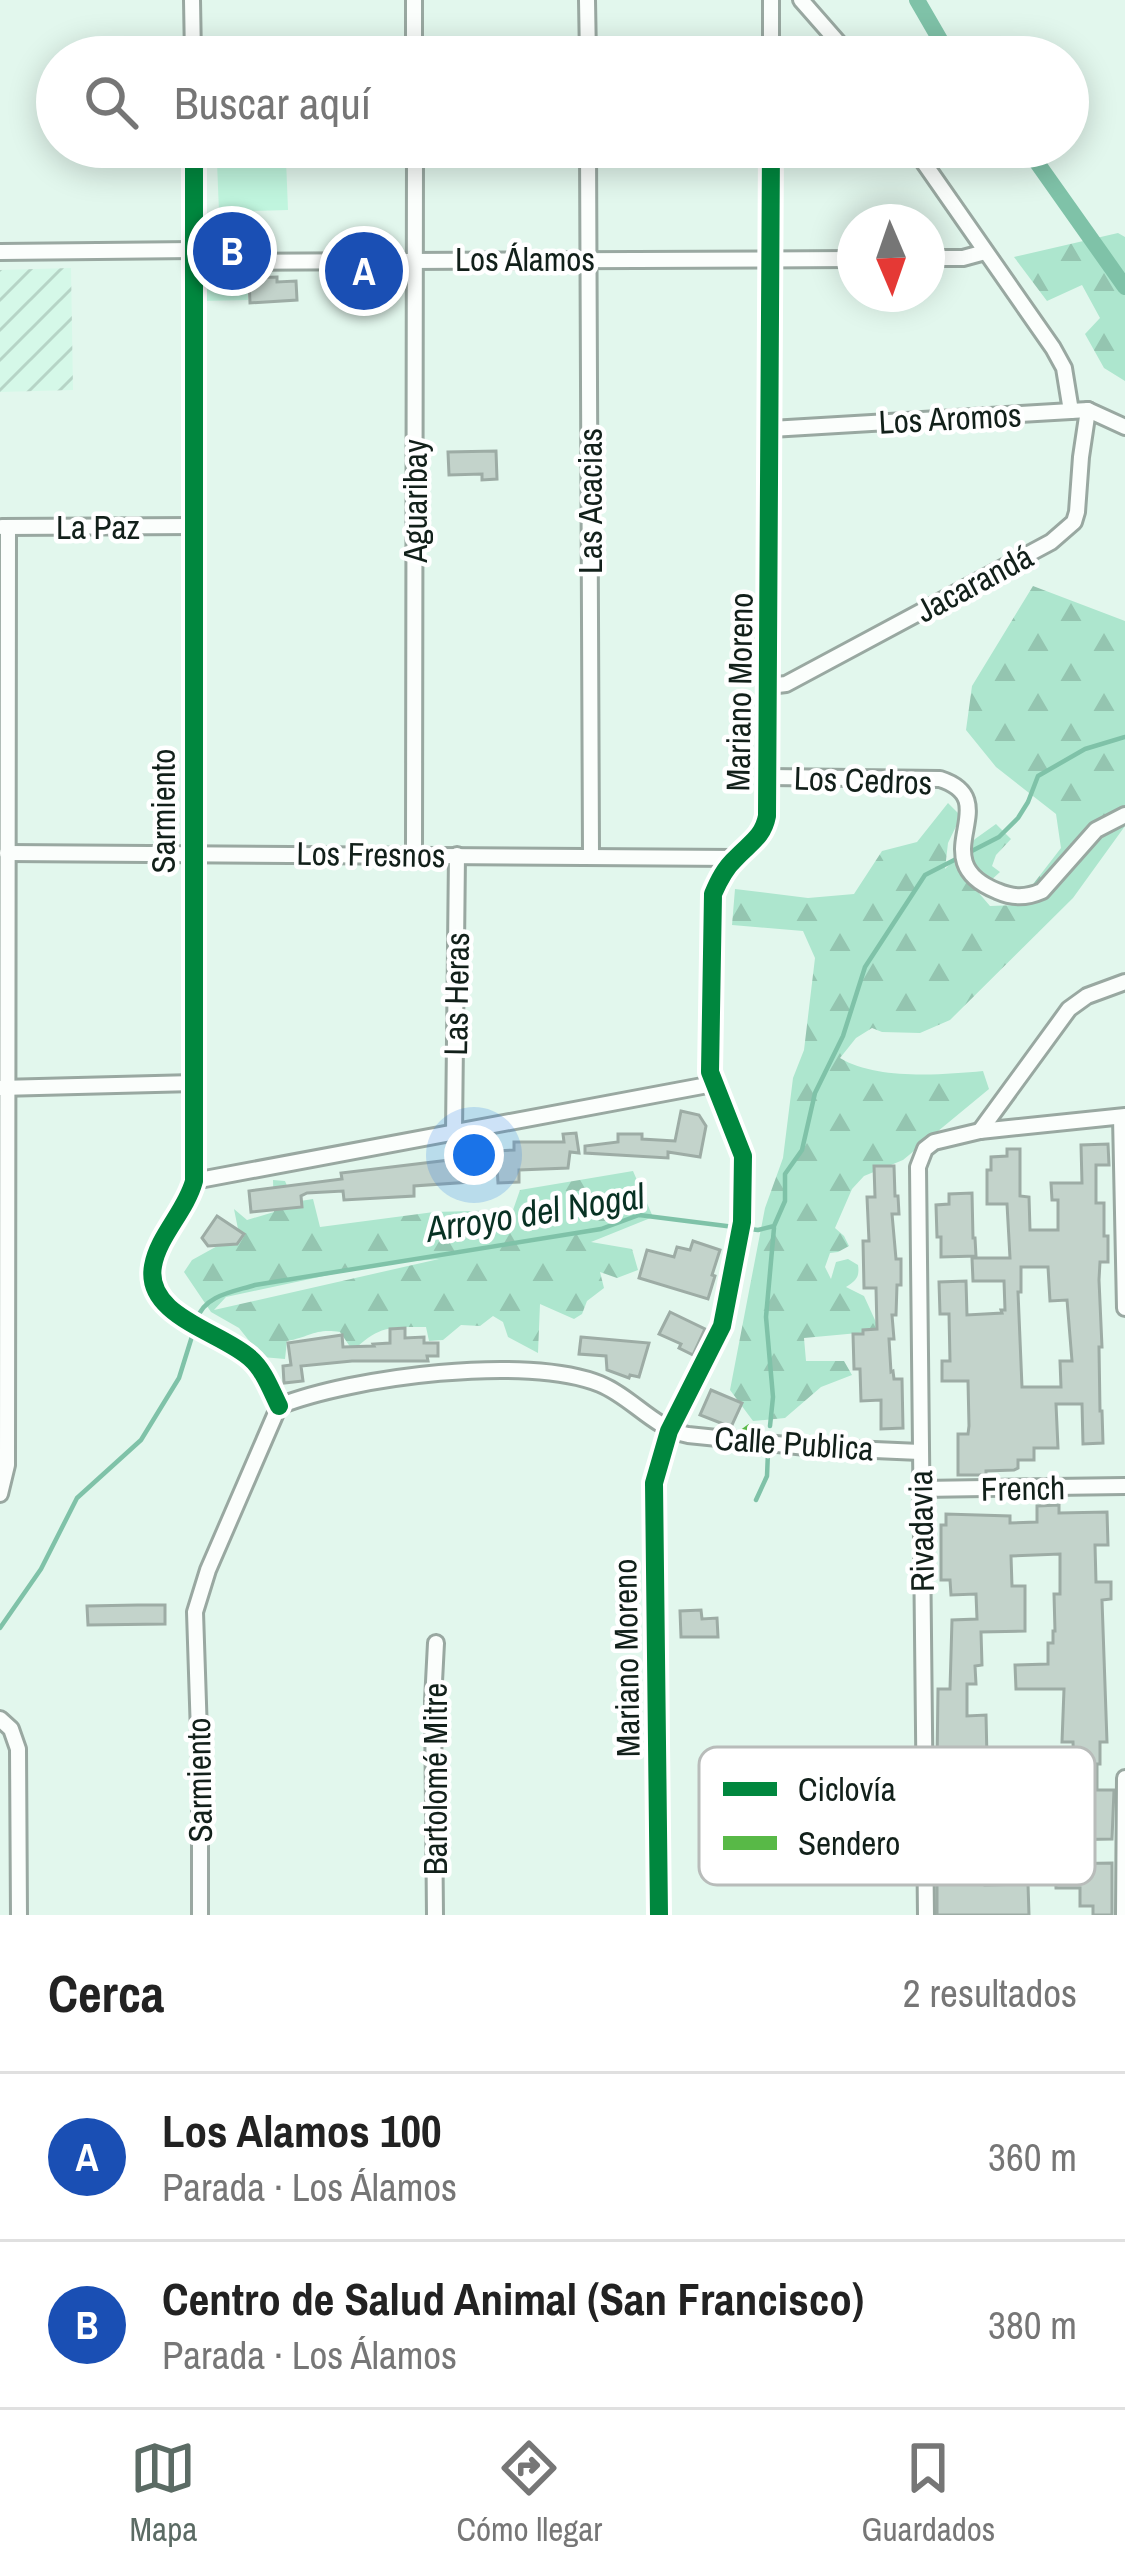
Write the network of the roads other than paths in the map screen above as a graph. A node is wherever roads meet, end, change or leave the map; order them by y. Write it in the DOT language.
graph roads {
  1 [pos="192,0"];
  2 [pos="414,0"];
  3 [pos="587,0"];
  4 [pos="771,0"];
  5 [pos="801,0"];
  6 [pos="193,36"];
  7 [pos="414,36"];
  8 [pos="588,36"];
  9 [pos="771,36"];
  10 [pos="833,36"];
  11 [pos="194,168"];
  12 [pos="415,168"];
  13 [pos="588,168"];
  14 [pos="771,168"];
  15 [pos="927,168"];
  16 [pos="0,252"];
  17 [pos="985,252"];
  18 [pos="195,256"];
  19 [pos="945,258"];
  20 [pos="416,259"];
  21 [pos="590,259"];
  22 [pos="837,260"];
  23 [pos="771,261"];
  24 [pos="1088,410"];
  25 [pos="1071,411"];
  26 [pos="1125,427"];
  27 [pos="771,429"];
  28 [pos="195,526"];
  29 [pos="4,527"];
  30 [pos="769,686"];
  31 [pos="769,777"];
  32 [pos="1125,815"];
  33 [pos="7,853"];
  34 [pos="192,853"];
  35 [pos="414,854"];
  36 [pos="457,855"];
  37 [pos="591,855"];
  38 [pos="736,857"];
  39 [pos="1125,982"];
  40 [pos="194,1083"];
  41 [pos="713,1084"];
  42 [pos="3,1088"];
  43 [pos="1123,1116"];
  44 [pos="980,1131"];
  45 [pos="454,1133"];
  46 [pos="194,1181"];
  47 [pos="1125,1198"];
  48 [pos="1125,1308"];
  49 [pos="279,1406"];
  50 [pos="669,1431"];
  51 [pos="920,1452"];
  52 [pos="1125,1486"];
  53 [pos="921,1489"];
  54 [pos="0,1494"];
  55 [pos="436,1643"];
  56 [pos="0,1719"];
  57 [pos="924,1747"];
  58 [pos="1125,1778"];
  59 [pos="926,1885"];
  60 [pos="19,1915"];
  61 [pos="200,1915"];
  62 [pos="435,1915"];
  63 [pos="658,1915"];
  64 [pos="926,1915"];
  65 [pos="1124,1915"];
  1 -- 6 [label="street"];
  2 -- 7 [label="street"];
  3 -- 8 [label="street"];
  4 -- 9 [label="street"];
  5 -- 10 [label="street"];
  11 -- 18 [label="street, Sarmiento"];
  12 -- 20 [label="street, Aguaribay"];
  13 -- 21 [label="street, Las Acacias"];
  14 -- 23 [label="street, Mariano Moreno"];
  15 -- 17 [label="street"];
  16 -- 18 [label="street, Los Álamos"];
  17 -- 19 [label="street"];
  17 -- 25 [label="street"];
  18 -- 20 [label="street, Los Álamos"];
  18 -- 28 [label="street, Sarmiento"];
  20 -- 21 [label="street, Los Álamos"];
  20 -- 35 [label="street, Aguaribay"];
  21 -- 23 [label="street, Los Álamos"];
  21 -- 37 [label="street, Las Acacias"];
  22 -- 23 [label="street, Los Álamos"];
  23 -- 27 [label="street, Mariano Moreno"];
  24 -- 25 [label="street, Los Aromos"];
  24 -- 26 [label="street, Los Aromos"];
  24 -- 30 [label="street, Jacarandá"];
  25 -- 27 [label="street, Los Aromos"];
  27 -- 30 [label="street, Mariano Moreno"];
  28 -- 29 [label="street, La Paz"];
  28 -- 34 [label="street, Sarmiento"];
  29 -- 33 [label="street"];
  30 -- 31 [label="street, Mariano Moreno"];
  31 -- 32 [label="street, Los Cedros"];
  31 -- 38 [label="street, Mariano Moreno"];
  33 -- 34 [label="street, Los Fresnos"];
  33 -- 42 [label="street"];
  34 -- 35 [label="street, Los Fresnos"];
  34 -- 40 [label="street, Sarmiento"];
  35 -- 36 [label="street, Los Fresnos"];
  36 -- 37 [label="street, Los Fresnos"];
  36 -- 45 [label="street, Las Heras"];
  37 -- 38 [label="street, Los Fresnos"];
  38 -- 41 [label="street, Mariano Moreno"];
  39 -- 44 [label="street"];
  40 -- 42 [label="street"];
  40 -- 46 [label="street, Sarmiento"];
  41 -- 45 [label="street"];
  41 -- 50 [label="street, Mariano Moreno"];
  42 -- 54 [label="street"];
  43 -- 44 [label="street"];
  43 -- 47 [label="street"];
  44 -- 51 [label="street, Rivadavia"];
  45 -- 46 [label="street"];
  46 -- 49 [label="street, Sarmiento"];
  47 -- 48 [label="street"];
  49 -- 50 [label="street"];
  49 -- 61 [label="street, Sarmiento"];
  50 -- 51 [label="street, Calle Publica"];
  50 -- 63 [label="street, Mariano Moreno"];
  51 -- 53 [label="street, Rivadavia"];
  52 -- 53 [label="street, French"];
  53 -- 57 [label="street, Rivadavia"];
  55 -- 62 [label="street, Bartolomé Mitre"];
  56 -- 60 [label="street"];
  58 -- 65 [label="street"];
  59 -- 64 [label="street, Rivadavia"];
}
